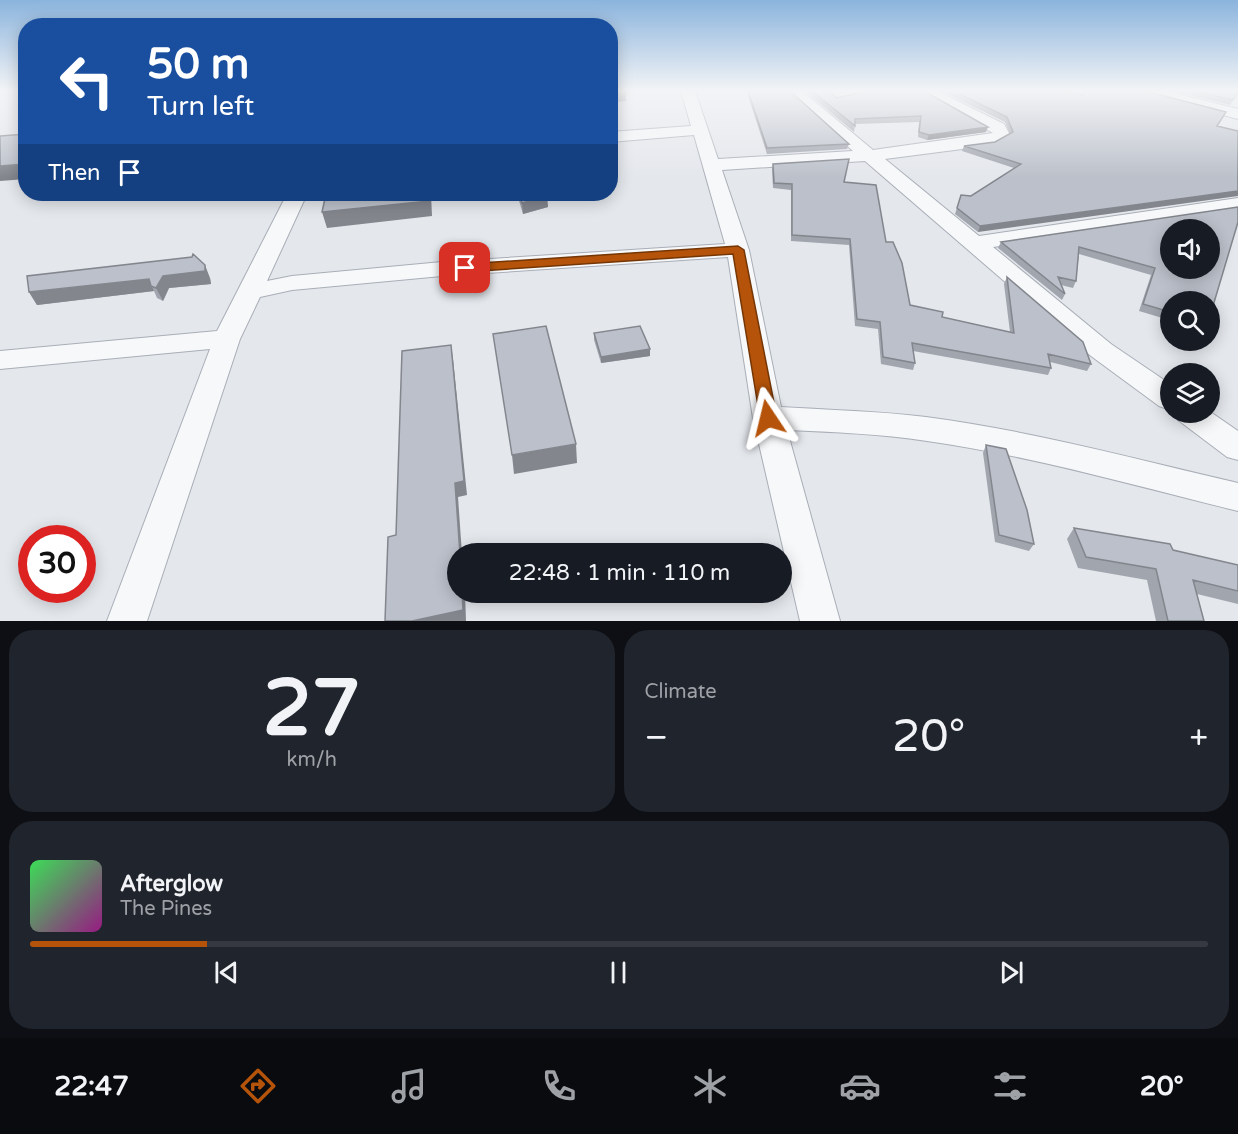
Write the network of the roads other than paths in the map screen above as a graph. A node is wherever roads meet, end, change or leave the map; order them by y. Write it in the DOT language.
graph roads {
  1 [pos="696,120"];
  2 [pos="829,120"];
  3 [pos="984,120"];
  4 [pos="699,130"];
  5 [pos="618,136"];
  6 [pos="872,155"];
  7 [pos="710,165"];
  8 [pos="294,201"];
  9 [pos="1238,204"];
  10 [pos="976,243"];
  11 [pos="738,250"];
  12 [pos="251,291"];
  13 [pos="227,339"];
  14 [pos="0,360"];
  15 [pos="1160,392"];
  16 [pos="768,418"];
  17 [pos="1203,423"];
  18 [pos="1238,448"];
  19 [pos="1238,497"];
  20 [pos="127,621"];
  21 [pos="820,621"];
  1 -- 4 [label="street"];
  2 -- 6 [label="street"];
  3 -- 6 [label="street"];
  4 -- 5 [label="street"];
  4 -- 7 [label="street"];
  6 -- 7 [label="street"];
  6 -- 10 [label="street"];
  7 -- 11 [label="street"];
  8 -- 12 [label="street"];
  9 -- 10 [label="street"];
  10 -- 15 [label="street"];
  11 -- 12 [label="street"];
  11 -- 16 [label="street"];
  12 -- 13 [label="street"];
  13 -- 14 [label="street"];
  13 -- 20 [label="street"];
  16 -- 19 [label="street"];
  16 -- 21 [label="street"];
  17 -- 18 [label="street"];
}
